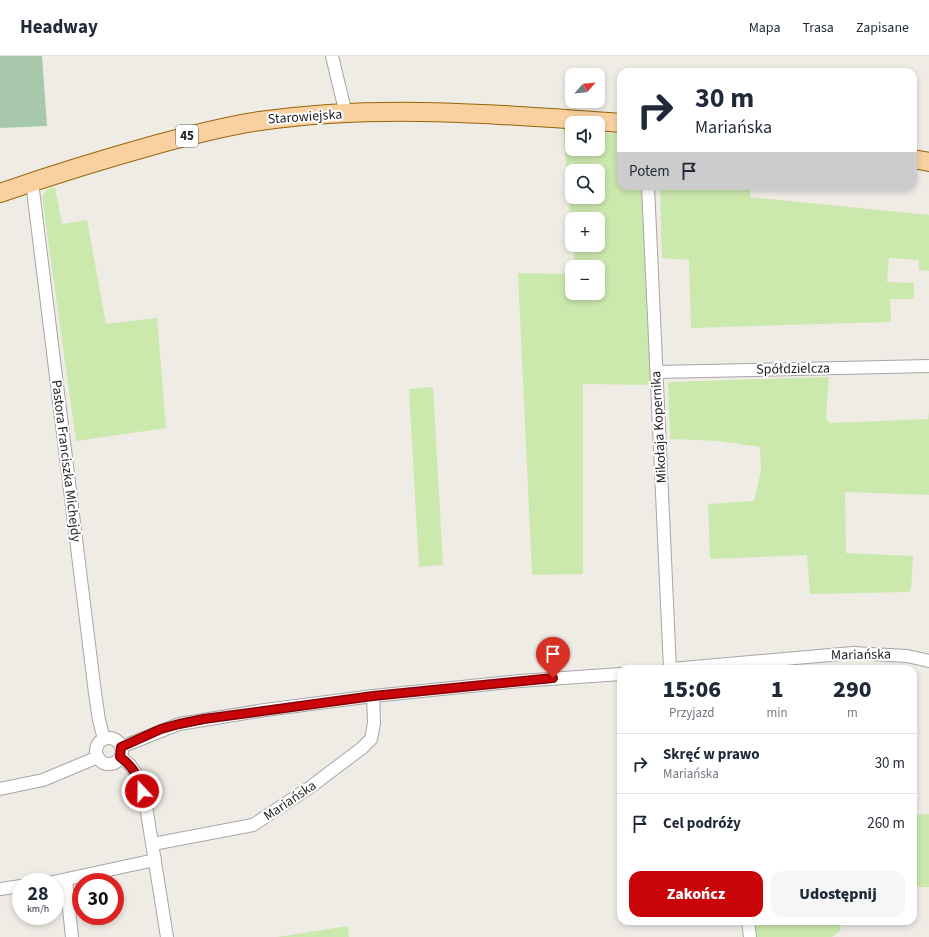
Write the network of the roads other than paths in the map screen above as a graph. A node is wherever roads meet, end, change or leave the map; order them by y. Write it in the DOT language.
graph roads {
  1 [pos="332,56"];
  2 [pos="345,110"];
  3 [pos="617,123"];
  4 [pos="917,160"];
  5 [pos="929,162"];
  6 [pos="32,182"];
  7 [pos="648,190"];
  8 [pos="0,194"];
  9 [pos="929,366"];
  10 [pos="657,372"];
  11 [pos="929,653"];
  12 [pos="907,656"];
  13 [pos="929,661"];
  14 [pos="671,665"];
  15 [pos="734,665"];
  16 [pos="617,674"];
  17 [pos="373,696"];
  18 [pos="104,739"];
  19 [pos="121,752"];
  20 [pos="98,757"];
  21 [pos="0,789"];
  22 [pos="152,844"];
  23 [pos="155,860"];
  24 [pos="66,880"];
  25 [pos="12,887"];
  26 [pos="0,889"];
  27 [pos="748,925"];
  28 [pos="72,937"];
  29 [pos="167,937"];
  30 [pos="750,937"];
  1 -- 2 [label="street"];
  3 -- 6 [label="main road, Starowiejska / 45"];
  4 -- 5 [label="main road"];
  6 -- 8 [label="main road, Starowiejska / 45"];
  6 -- 18 [label="street, Pastora Franciszka Michejdy"];
  7 -- 10 [label="street, Mikołaja Kopernika"];
  9 -- 10 [label="street, Spółdzielcza"];
  10 -- 14 [label="street, Mikołaja Kopernika"];
  11 -- 12 [label="street, Mariańska"];
  12 -- 13 [label="street, Mariańska"];
  12 -- 15 [label="street, Mariańska"];
  16 -- 17 [label="street"];
  17 -- 19 [label="street"];
  17 -- 22 [label="street, Mariańska"];
  18 -- 19 [label="street"];
  18 -- 20 [label="street"];
  19 -- 20 [label="street"];
  19 -- 22 [label="street"];
  20 -- 21 [label="street"];
  22 -- 23 [label="street"];
  23 -- 24 [label="street"];
  23 -- 29 [label="street"];
  24 -- 28 [label="street"];
  25 -- 26 [label="street"];
  27 -- 30 [label="street"];
}
